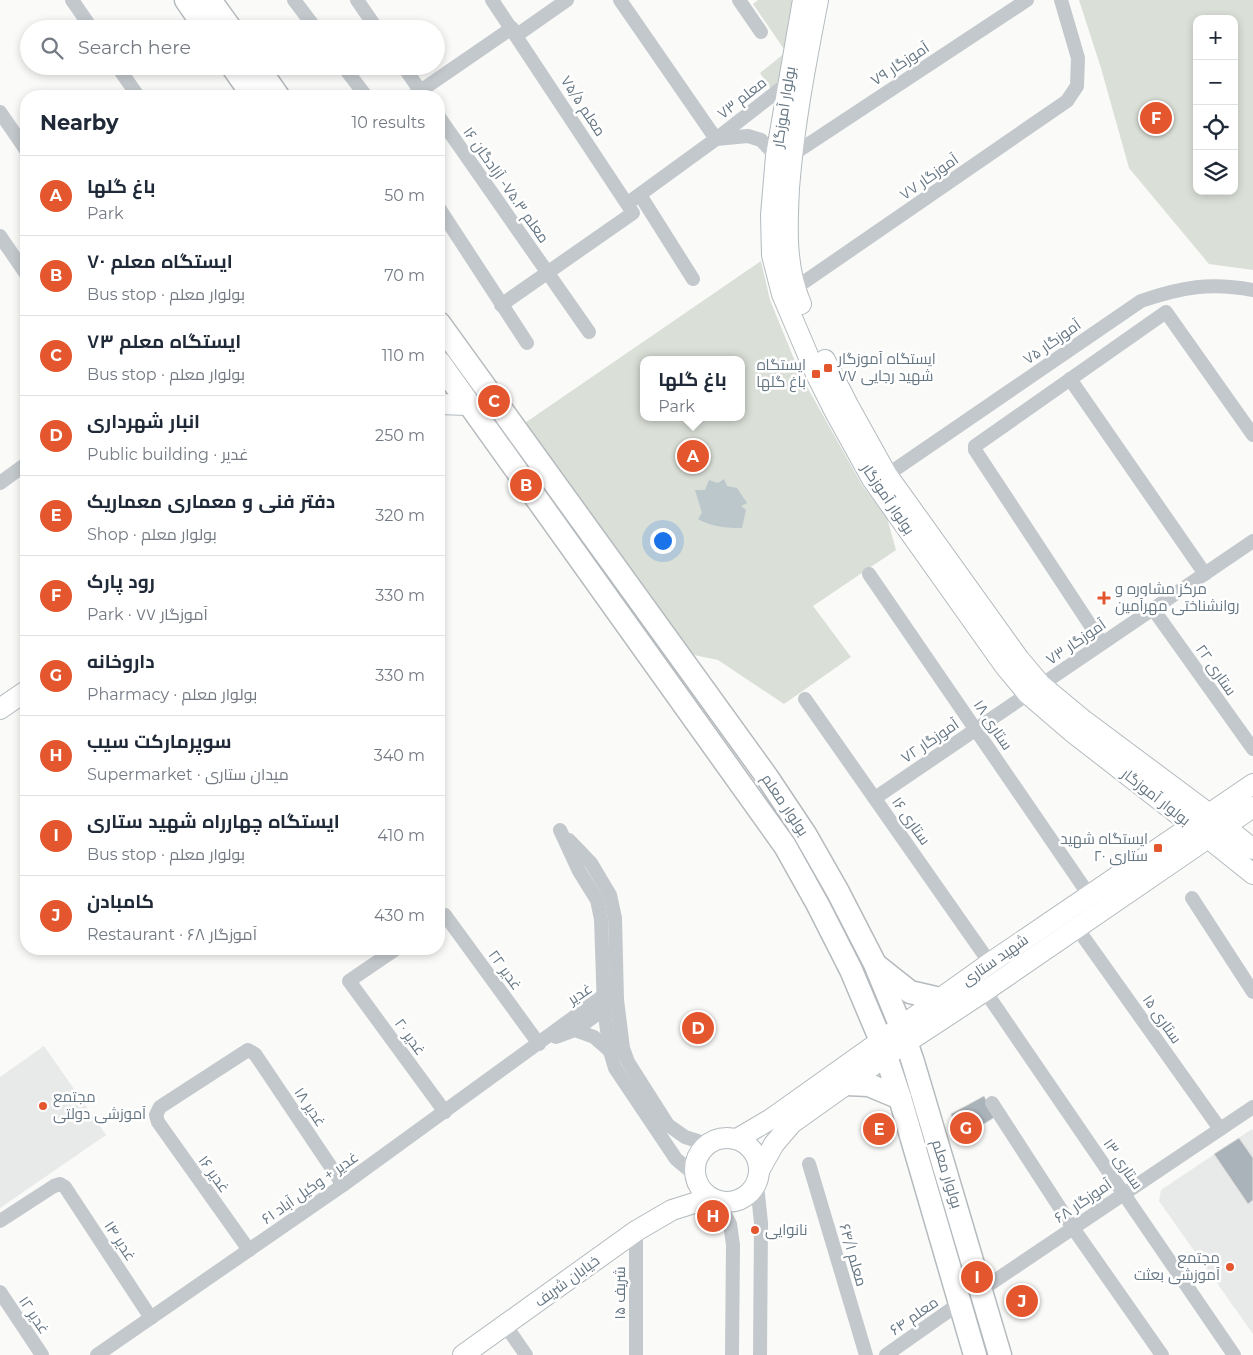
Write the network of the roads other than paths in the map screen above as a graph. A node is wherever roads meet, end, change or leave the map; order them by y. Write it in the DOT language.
graph roads {
  1 [pos="72,0"];
  2 [pos="186,0"];
  3 [pos="210,0"];
  4 [pos="294,0"];
  5 [pos="357,0"];
  6 [pos="492,0"];
  7 [pos="567,0"];
  8 [pos="620,0"];
  9 [pos="739,0"];
  10 [pos="803,0"];
  11 [pos="818,0"];
  12 [pos="1027,0"];
  13 [pos="1061,0"];
  14 [pos="86,20"];
  15 [pos="200,20"];
  16 [pos="224,20"];
  17 [pos="309,20"];
  18 [pos="371,20"];
  19 [pos="514,31"];
  20 [pos="761,32"];
  21 [pos="124,75"];
  22 [pos="238,75"];
  23 [pos="263,75"];
  24 [pos="350,75"];
  25 [pos="408,75"];
  26 [pos="788,83"];
  27 [pos="134,90"];
  28 [pos="249,90"];
  29 [pos="274,90"];
  30 [pos="361,90"];
  31 [pos="416,90"];
  32 [pos="426,90"];
  33 [pos="0,112"];
  34 [pos="445,126"];
  35 [pos="716,139"];
  36 [pos="20,141"];
  37 [pos="784,155"];
  38 [pos="640,195"];
  39 [pos="628,204"];
  40 [pos="445,217"];
  41 [pos="0,236"];
  42 [pos="20,265"];
  43 [pos="548,272"];
  44 [pos="693,280"];
  45 [pos="794,289"];
  46 [pos="1253,290"];
  47 [pos="501,305"];
  48 [pos="445,331"];
  49 [pos="589,332"];
  50 [pos="527,343"];
  51 [pos="445,371"];
  52 [pos="1070,379"];
  53 [pos="445,404"];
  54 [pos="468,405"];
  55 [pos="1253,435"];
  56 [pos="20,468"];
  57 [pos="888,475"];
  58 [pos="2,478"];
  59 [pos="1253,541"];
  60 [pos="869,574"];
  61 [pos="1205,574"];
  62 [pos="1153,609"];
  63 [pos="1102,644"];
  64 [pos="1034,690"];
  65 [pos="20,695"];
  66 [pos="805,699"];
  67 [pos="0,709"];
  68 [pos="976,729"];
  69 [pos="1253,749"];
  70 [pos="1253,784"];
  71 [pos="875,798"];
  72 [pos="1253,807"];
  73 [pos="1200,819"];
  74 [pos="1225,826"];
  75 [pos="1208,838"];
  76 [pos="1253,849"];
  77 [pos="1253,874"];
  78 [pos="1089,895"];
  79 [pos="1192,898"];
  80 [pos="445,921"];
  81 [pos="1077,928"];
  82 [pos="387,955"];
  83 [pos="990,963"];
  84 [pos="875,964"];
  85 [pos="985,991"];
  86 [pos="1253,992"];
  87 [pos="940,999"];
  88 [pos="617,1000"];
  89 [pos="604,1003"];
  90 [pos="575,1030"];
  91 [pos="904,1034"];
  92 [pos="539,1044"];
  93 [pos="883,1048"];
  94 [pos="610,1050"];
  95 [pos="846,1084"];
  96 [pos="900,1098"];
  97 [pos="992,1103"];
  98 [pos="1253,1107"];
  99 [pos="445,1112"];
  100 [pos="156,1115"];
  101 [pos="1220,1129"];
  102 [pos="737,1139"];
  103 [pos="707,1144"];
  104 [pos="809,1164"];
  105 [pos="695,1176"];
  106 [pos="758,1177"];
  107 [pos="343,1185"];
  108 [pos="1124,1194"];
  109 [pos="714,1200"];
  110 [pos="672,1210"];
  111 [pos="0,1221"];
  112 [pos="1073,1228"];
  113 [pos="636,1231"];
  114 [pos="249,1250"];
  115 [pos="981,1290"];
  116 [pos="0,1292"];
  117 [pos="960,1303"];
  118 [pos="151,1318"];
  119 [pos="506,1326"];
  120 [pos="42,1355"];
  121 [pos="97,1355"];
  122 [pos="463,1355"];
  123 [pos="526,1355"];
  124 [pos="636,1355"];
  125 [pos="732,1355"];
  126 [pos="760,1355"];
  127 [pos="866,1355"];
  128 [pos="886,1355"];
  129 [pos="975,1355"];
  130 [pos="1000,1355"];
  131 [pos="1162,1355"];
  132 [pos="1234,1355"];
  1 -- 14 [label="street"];
  2 -- 15 [label="main road"];
  3 -- 16 [label="main road"];
  4 -- 17 [label="street"];
  5 -- 18 [label="street"];
  6 -- 19 [label="street, معلم ۷۵/۵"];
  7 -- 19 [label="street"];
  8 -- 35 [label="street"];
  9 -- 20 [label="street"];
  10 -- 26 [label="main road, بولوار آموزگار"];
  11 -- 37 [label="main road, بولوار آموزگار"];
  12 -- 37 [label="street, ۷۹ آموزگار"];
  13 -- 45 [label="street, ۷۷ آموزگار"];
  19 -- 32 [label="street"];
  19 -- 39 [label="street, معلم ۷۵/۵"];
  21 -- 27 [label="street"];
  22 -- 28 [label="main road"];
  23 -- 29 [label="main road"];
  24 -- 30 [label="street"];
  25 -- 31 [label="street"];
  26 -- 35 [label="street, معلم ۷۳"];
  26 -- 37 [label="main road, بولوار آموزگار"];
  33 -- 36 [label="street"];
  34 -- 43 [label="street, معلم ۷۵.۳- آزادگان ۱۶"];
  35 -- 37 [label="street"];
  35 -- 38 [label="street, معلم ۷۳"];
  37 -- 45 [label="main road, بولوار آموزگار"];
  37 -- 64 [label="main road, بولوار آموزگار"];
  38 -- 39 [label="street, معلم ۷۳"];
  38 -- 44 [label="street"];
  39 -- 43 [label="street"];
  40 -- 47 [label="street"];
  41 -- 42 [label="street"];
  43 -- 47 [label="street"];
  43 -- 49 [label="street, معلم ۷۵.۳- آزادگان ۱۶"];
  45 -- 57 [label="main road, بولوار آموزگار"];
  46 -- 57 [label="street, آموزگار ۷۵"];
  47 -- 50 [label="street"];
  48 -- 84 [label="main road, بولوار معلم"];
  51 -- 54 [label="main road, بولوار معلم"];
  52 -- 55 [label="street"];
  52 -- 61 [label="street"];
  52 -- 63 [label="street"];
  53 -- 54 [label="main road"];
  54 -- 93 [label="main road, بولوار معلم"];
  56 -- 58 [label="street"];
  57 -- 64 [label="main road, بولوار آموزگار"];
  59 -- 61 [label="street, ۷۳ آموزگار"];
  60 -- 68 [label="street, ستاری ۱۸"];
  61 -- 62 [label="street, ۷۳ آموزگار"];
  62 -- 63 [label="street, ۷۳ آموزگار"];
  62 -- 69 [label="street, ستاری ۲۲"];
  63 -- 64 [label="street, ۷۳ آموزگار"];
  64 -- 68 [label="street, ۷۲ آموزگار"];
  64 -- 73 [label="main road, بولوار آموزگار"];
  65 -- 67 [label="main road"];
  66 -- 71 [label="street, ستاری ۱۶"];
  68 -- 71 [label="street, ۷۲ آموزگار"];
  68 -- 78 [label="street, ستاری ۱۸"];
  70 -- 73 [label="main road, شهید ستاری"];
  71 -- 83 [label="street, ستاری ۱۶"];
  72 -- 74 [label="main road, شهید ستاری"];
  73 -- 74 [label="main road, بولوار آموزگار"];
  73 -- 75 [label="main road, بولوار آموزگار"];
  73 -- 78 [label="main road, شهید ستاری"];
  74 -- 75 [label="main road, شهید ستاری"];
  74 -- 76 [label="main road, بولوار آموزگار"];
  75 -- 77 [label="main road, بولوار آموزگار"];
  75 -- 81 [label="main road, شهید ستاری"];
  78 -- 83 [label="main road, شهید ستاری"];
  79 -- 86 [label="street"];
  80 -- 92 [label="street, غدیر ۲۲"];
  81 -- 85 [label="main road, شهید ستاری"];
  81 -- 101 [label="street, ستاری ۱۵"];
  82 -- 99 [label="street, غدیر ۲۰"];
  83 -- 87 [label="main road, شهید ستاری"];
  84 -- 87 [label="main road"];
  84 -- 91 [label="main road, بولوار معلم"];
  85 -- 91 [label="main road, شهید ستاری"];
  85 -- 108 [label="street, ستاری ۱۳"];
  87 -- 91 [label="main road, شهید ستاری"];
  88 -- 89 [label="street, غدیر"];
  88 -- 89 [label="street"];
  88 -- 103 [label="street"];
  89 -- 90 [label="street, غدیر"];
  89 -- 92 [label="street, غدیر"];
  89 -- 94 [label="street"];
  90 -- 92 [label="street, غدیر"];
  90 -- 94 [label="street"];
  91 -- 93 [label="main road, شهید ستاری"];
  91 -- 115 [label="main road, بولوار معلم"];
  92 -- 99 [label="street, غدیر + وکیل آباد ۶۱"];
  93 -- 95 [label="main road, شهید ستاری"];
  93 -- 96 [label="main road, بولوار معلم"];
  93 -- 102 [label="main road, شهید ستاری"];
  94 -- 105 [label="street"];
  95 -- 96 [label="main road"];
  95 -- 106 [label="main road, شهید ستاری"];
  96 -- 117 [label="main road, بولوار معلم"];
  97 -- 112 [label="street"];
  98 -- 101 [label="street, آموزگار ۶۸"];
  99 -- 107 [label="street, غدیر + وکیل آباد ۶۱"];
  100 -- 107 [label="street, غدیر ۱۸"];
  100 -- 114 [label="street, غدیر ۱۶"];
  101 -- 108 [label="street, آموزگار ۶۸"];
  102 -- 103 [label="main road"];
  102 -- 106 [label="main road"];
  103 -- 105 [label="main road"];
  104 -- 127 [label="street, معلم ۶۴/۱"];
  105 -- 109 [label="main road"];
  105 -- 110 [label="main road, خیابان شریف"];
  106 -- 109 [label="main road"];
  106 -- 126 [label="street"];
  107 -- 114 [label="street, غدیر + وکیل آباد ۶۱"];
  108 -- 112 [label="street, آموزگار ۶۸"];
  108 -- 132 [label="street, ستاری ۱۳"];
  109 -- 110 [label="main road, خیابان شریف"];
  109 -- 125 [label="street"];
  110 -- 113 [label="main road, خیابان شریف"];
  111 -- 118 [label="street, غدیر ۱۴"];
  112 -- 115 [label="street, آموزگار ۶۸"];
  112 -- 131 [label="street"];
  113 -- 119 [label="main road, خیابان شریف"];
  113 -- 124 [label="street, شریف ۱۵"];
  114 -- 118 [label="street, غدیر + وکیل آباد ۶۱"];
  115 -- 130 [label="main road, بولوار معلم"];
  116 -- 120 [label="street, غدیر ۱۲"];
  117 -- 128 [label="street, معلم ۶۴"];
  117 -- 129 [label="main road, بولوار معلم"];
  118 -- 121 [label="street, غدیر + وکیل آباد ۶۱"];
  119 -- 122 [label="main road, خیابان شریف"];
  119 -- 123 [label="street"];
}
